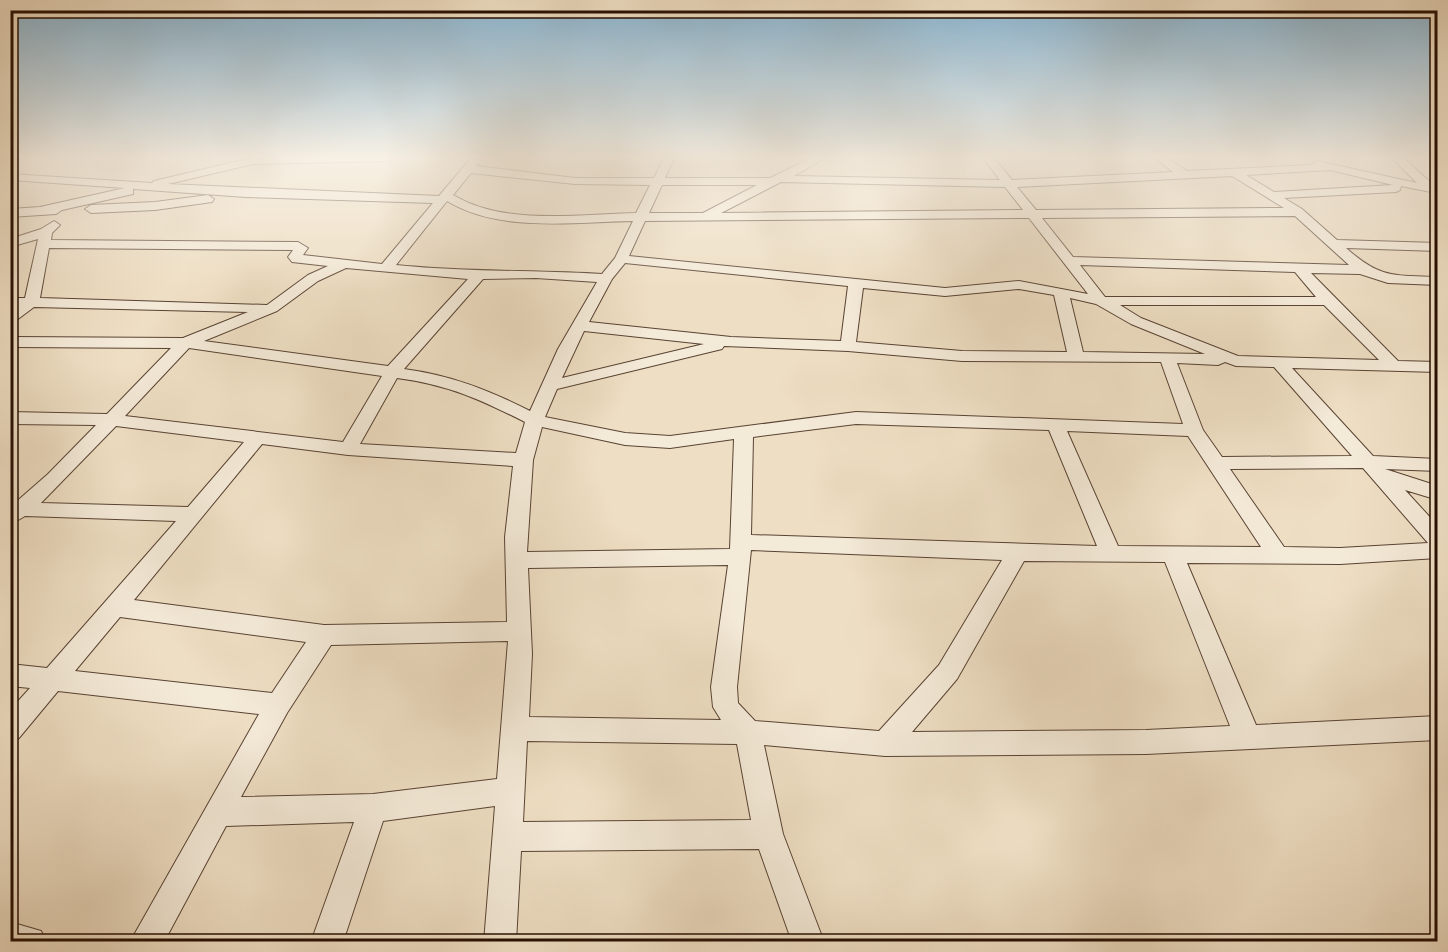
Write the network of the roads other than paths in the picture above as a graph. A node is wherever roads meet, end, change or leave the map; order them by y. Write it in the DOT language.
graph roads {
  1 [pos="77,202"];
  2 [pos="180,202"];
  3 [pos="439,202"];
  4 [pos="454,202"];
  5 [pos="646,202"];
  6 [pos="734,202"];
  7 [pos="1025,202"];
  8 [pos="1286,202"];
  9 [pos="76,209"];
  10 [pos="44,210"];
  11 [pos="1298,212"];
  12 [pos="10,213"];
  13 [pos="1036,216"];
  14 [pos="704,217"];
  15 [pos="638,218"];
  16 [pos="45,238"];
  17 [pos="10,243"];
  18 [pos="1334,244"];
  19 [pos="1437,247"];
  20 [pos="621,260"];
  21 [pos="1071,261"];
  22 [pos="344,264"];
  23 [pos="1298,267"];
  24 [pos="385,269"];
  25 [pos="1362,270"];
  26 [pos="479,275"];
  27 [pos="606,278"];
  28 [pos="1437,281"];
  29 [pos="856,283"];
  30 [pos="1061,292"];
  31 [pos="32,301"];
  32 [pos="1101,301"];
  33 [pos="1328,301"];
  34 [pos="10,302"];
  35 [pos="272,308"];
  36 [pos="10,321"];
  37 [pos="579,326"];
  38 [pos="10,342"];
  39 [pos="731,342"];
  40 [pos="185,343"];
  41 [pos="848,346"];
  42 [pos="1076,357"];
  43 [pos="1167,357"];
  44 [pos="1236,361"];
  45 [pos="1278,362"];
  46 [pos="1394,366"];
  47 [pos="1437,367"];
  48 [pos="392,372"];
  49 [pos="549,386"];
  50 [pos="10,418"];
  51 [pos="110,420"];
  52 [pos="535,420"];
  53 [pos="1054,424"];
  54 [pos="744,430"];
  55 [pos="1194,430"];
  56 [pos="257,440"];
  57 [pos="348,449"];
  58 [pos="523,460"];
  59 [pos="1367,462"];
  60 [pos="1216,463"];
  61 [pos="1437,465"];
  62 [pos="1382,477"];
  63 [pos="1437,493"];
  64 [pos="14,512"];
  65 [pos="194,514"];
  66 [pos="1437,540"];
  67 [pos="740,549"];
  68 [pos="1437,550"];
  69 [pos="1018,553"];
  70 [pos="1111,554"];
  71 [pos="1173,555"];
  72 [pos="1278,556"];
  73 [pos="517,560"];
  74 [pos="116,607"];
  75 [pos="519,631"];
  76 [pos="324,634"];
  77 [pos="10,675"];
  78 [pos="53,681"];
  79 [pos="278,705"];
  80 [pos="1437,728"];
  81 [pos="514,729"];
  82 [pos="10,730"];
  83 [pos="748,732"];
  84 [pos="1248,737"];
  85 [pos="885,744"];
  86 [pos="511,791"];
  87 [pos="373,808"];
  88 [pos="218,812"];
  89 [pos="768,834"];
  90 [pos="508,837"];
  91 [pos="10,938"];
  92 [pos="30,942"];
  93 [pos="146,942"];
  94 [pos="327,942"];
  95 [pos="500,942"];
  96 [pos="808,942"];
  1 -- 10 [label="street"];
  2 -- 9 [label="street"];
  3 -- 24 [label="street"];
  4 -- 15 [label="street"];
  5 -- 15 [label="street"];
  6 -- 14 [label="street"];
  7 -- 13 [label="street"];
  8 -- 11 [label="street"];
  9 -- 10 [label="street"];
  9 -- 16 [label="street"];
  10 -- 12 [label="street"];
  11 -- 13 [label="street"];
  11 -- 18 [label="street"];
  13 -- 14 [label="street"];
  13 -- 21 [label="street"];
  14 -- 15 [label="street"];
  15 -- 20 [label="street"];
  16 -- 17 [label="street"];
  16 -- 22 [label="street"];
  16 -- 31 [label="street"];
  18 -- 19 [label="street"];
  18 -- 25 [label="street"];
  20 -- 27 [label="street"];
  20 -- 29 [label="street"];
  21 -- 23 [label="street"];
  21 -- 32 [label="street"];
  22 -- 24 [label="street"];
  22 -- 35 [label="street"];
  23 -- 25 [label="street"];
  23 -- 33 [label="street"];
  24 -- 26 [label="street"];
  25 -- 28 [label="street"];
  26 -- 27 [label="street"];
  26 -- 48 [label="street"];
  27 -- 37 [label="street"];
  29 -- 30 [label="street"];
  29 -- 41 [label="street"];
  30 -- 32 [label="street"];
  30 -- 42 [label="street"];
  31 -- 34 [label="street"];
  31 -- 35 [label="street"];
  31 -- 36 [label="street"];
  32 -- 33 [label="street"];
  32 -- 44 [label="street"];
  33 -- 46 [label="street"];
  35 -- 40 [label="street"];
  37 -- 39 [label="street"];
  37 -- 49 [label="street"];
  38 -- 40 [label="street"];
  39 -- 41 [label="street"];
  39 -- 49 [label="street"];
  40 -- 48 [label="street"];
  40 -- 51 [label="street"];
  41 -- 42 [label="street"];
  42 -- 43 [label="street"];
  43 -- 44 [label="street"];
  43 -- 55 [label="street"];
  44 -- 45 [label="street"];
  45 -- 46 [label="street"];
  45 -- 59 [label="street"];
  46 -- 47 [label="street"];
  48 -- 52 [label="street"];
  48 -- 57 [label="street"];
  49 -- 52 [label="street"];
  50 -- 51 [label="street"];
  51 -- 56 [label="street"];
  51 -- 64 [label="street"];
  52 -- 54 [label="street"];
  52 -- 58 [label="street"];
  53 -- 54 [label="street"];
  53 -- 55 [label="street"];
  53 -- 70 [label="street"];
  54 -- 67 [label="street"];
  55 -- 60 [label="street"];
  56 -- 57 [label="street"];
  56 -- 65 [label="street"];
  57 -- 58 [label="street"];
  58 -- 73 [label="street"];
  59 -- 60 [label="street"];
  59 -- 61 [label="street"];
  59 -- 62 [label="street"];
  60 -- 72 [label="street"];
  62 -- 63 [label="street"];
  62 -- 66 [label="street"];
  64 -- 65 [label="street"];
  65 -- 74 [label="street"];
  67 -- 69 [label="street"];
  67 -- 73 [label="street"];
  67 -- 83 [label="street"];
  68 -- 72 [label="street"];
  69 -- 70 [label="street"];
  69 -- 85 [label="street"];
  70 -- 71 [label="street"];
  71 -- 72 [label="street"];
  71 -- 84 [label="street"];
  73 -- 75 [label="street"];
  74 -- 76 [label="street"];
  74 -- 78 [label="street"];
  75 -- 76 [label="street"];
  75 -- 81 [label="street"];
  76 -- 79 [label="street"];
  77 -- 78 [label="street"];
  78 -- 79 [label="street"];
  78 -- 82 [label="street"];
  79 -- 88 [label="street"];
  80 -- 84 [label="street"];
  81 -- 83 [label="street"];
  81 -- 86 [label="street"];
  83 -- 85 [label="street"];
  83 -- 89 [label="street"];
  84 -- 85 [label="street"];
  86 -- 87 [label="street"];
  86 -- 90 [label="street"];
  87 -- 88 [label="street"];
  87 -- 94 [label="street"];
  88 -- 93 [label="street"];
  89 -- 90 [label="street"];
  89 -- 96 [label="street"];
  90 -- 95 [label="street"];
  91 -- 92 [label="street"];
}
